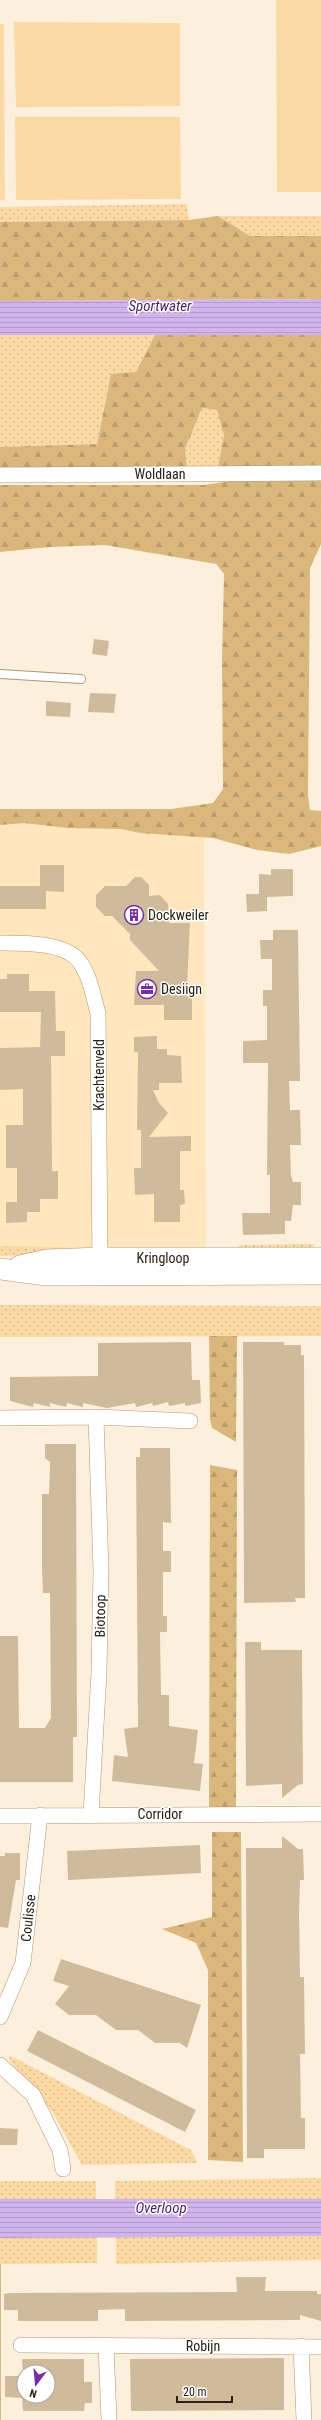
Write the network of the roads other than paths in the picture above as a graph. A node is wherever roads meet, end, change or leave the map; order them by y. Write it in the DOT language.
graph roads {
  1 [pos="321,473"];
  2 [pos="0,475"];
  3 [pos="0,674"];
  4 [pos="81,679"];
  5 [pos="0,943"];
  6 [pos="321,1258"];
  7 [pos="100,1267"];
  8 [pos="3,1269"];
  9 [pos="321,1274"];
  10 [pos="96,1417"];
  11 [pos="0,1418"];
  12 [pos="190,1421"];
  13 [pos="321,1814"];
  14 [pos="40,1815"];
  15 [pos="91,1815"];
  16 [pos="0,1816"];
  17 [pos="0,2016"];
  18 [pos="0,2065"];
  19 [pos="63,2169"];
  20 [pos="21,2345"];
  21 [pos="106,2346"];
  22 [pos="302,2346"];
  23 [pos="321,2347"];
  24 [pos="109,2420"];
  25 [pos="304,2420"];
  1 -- 2 [label="street, Woldlaan"];
  3 -- 4 [label="lane"];
  5 -- 7 [label="street, Krachtenveld"];
  6 -- 7 [label="street, Kringloop"];
  7 -- 8 [label="street, Kringloop"];
  7 -- 9 [label="street, Kringloop"];
  10 -- 11 [label="street"];
  10 -- 12 [label="street"];
  10 -- 15 [label="street, Biotoop"];
  13 -- 15 [label="street, Corridor"];
  14 -- 15 [label="street, Corridor"];
  14 -- 16 [label="street, Corridor"];
  14 -- 17 [label="street, Coulisse"];
  18 -- 19 [label="street"];
  20 -- 21 [label="street, Robijn"];
  21 -- 22 [label="street, Robijn"];
  21 -- 24 [label="street"];
  22 -- 23 [label="street, Robijn"];
  22 -- 25 [label="street"];
}
